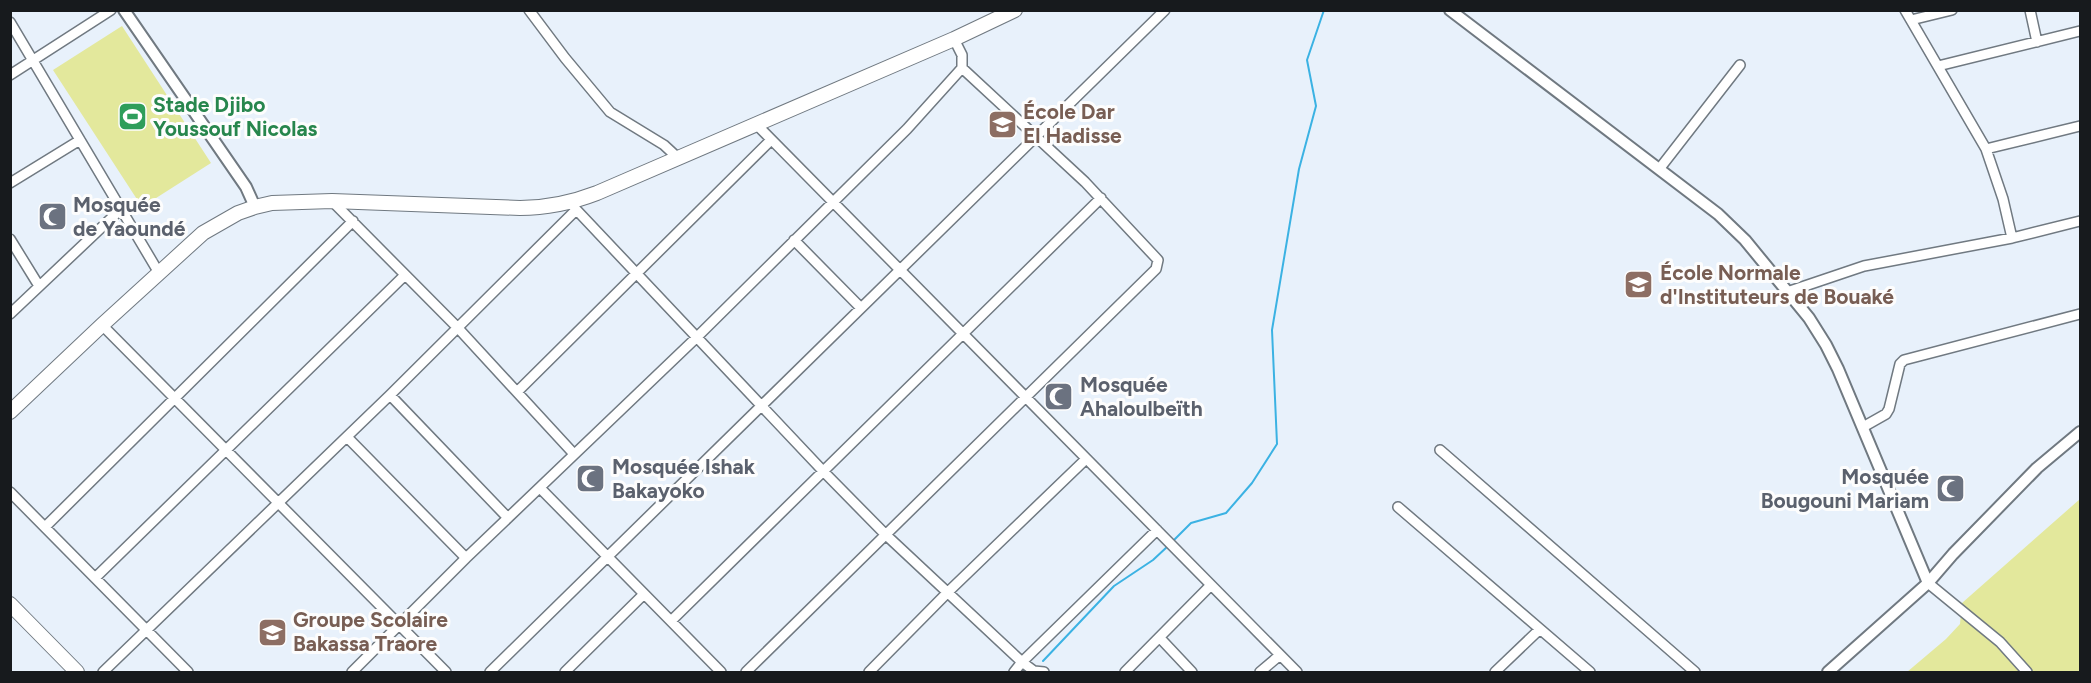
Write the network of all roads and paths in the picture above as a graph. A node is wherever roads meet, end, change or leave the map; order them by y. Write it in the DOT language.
graph roads {
  1 [pos="111,10"];
  2 [pos="124,10"];
  3 [pos="529,10"];
  4 [pos="1015,10"];
  5 [pos="1165,10"];
  6 [pos="1450,10"];
  7 [pos="1905,10"];
  8 [pos="1952,10"];
  9 [pos="2030,10"];
  10 [pos="1911,20"];
  11 [pos="10,22"];
  12 [pos="2080,31"];
  13 [pos="954,39"];
  14 [pos="2037,42"];
  15 [pos="34,60"];
  16 [pos="1740,64"];
  17 [pos="1938,66"];
  18 [pos="962,68"];
  19 [pos="10,75"];
  20 [pos="756,124"];
  21 [pos="2080,126"];
  22 [pos="1036,136"];
  23 [pos="80,140"];
  24 [pos="771,140"];
  25 [pos="1986,149"];
  26 [pos="678,158"];
  27 [pos="1659,168"];
  28 [pos="10,183"];
  29 [pos="1101,198"];
  30 [pos="332,201"];
  31 [pos="833,202"];
  32 [pos="573,206"];
  33 [pos="255,207"];
  34 [pos="121,209"];
  35 [pos="2080,221"];
  36 [pos="353,222"];
  37 [pos="2012,238"];
  38 [pos="10,239"];
  39 [pos="794,240"];
  40 [pos="900,270"];
  41 [pos="159,273"];
  42 [pos="636,274"];
  43 [pos="405,275"];
  44 [pos="39,286"];
  45 [pos="1787,292"];
  46 [pos="861,308"];
  47 [pos="10,314"];
  48 [pos="2080,314"];
  49 [pos="102,325"];
  50 [pos="457,327"];
  51 [pos="964,335"];
  52 [pos="696,338"];
  53 [pos="517,392"];
  54 [pos="390,395"];
  55 [pos="1025,397"];
  56 [pos="176,398"];
  57 [pos="761,407"];
  58 [pos="10,412"];
  59 [pos="1863,428"];
  60 [pos="2080,432"];
  61 [pos="347,437"];
  62 [pos="226,450"];
  63 [pos="1440,450"];
  64 [pos="574,454"];
  65 [pos="1086,459"];
  66 [pos="823,471"];
  67 [pos="540,488"];
  68 [pos="10,492"];
  69 [pos="278,502"];
  70 [pos="1398,507"];
  71 [pos="508,518"];
  72 [pos="45,527"];
  73 [pos="1157,530"];
  74 [pos="885,534"];
  75 [pos="608,557"];
  76 [pos="466,558"];
  77 [pos="95,578"];
  78 [pos="1928,584"];
  79 [pos="1210,586"];
  80 [pos="948,592"];
  81 [pos="644,594"];
  82 [pos="10,604"];
  83 [pos="671,621"];
  84 [pos="400,626"];
  85 [pos="1540,629"];
  86 [pos="147,630"];
  87 [pos="1160,638"];
  88 [pos="1280,655"];
  89 [pos="1022,662"];
  90 [pos="77,672"];
  91 [pos="103,672"];
  92 [pos="188,672"];
  93 [pos="352,672"];
  94 [pos="446,672"];
  95 [pos="490,672"];
  96 [pos="565,672"];
  97 [pos="721,672"];
  98 [pos="746,672"];
  99 [pos="869,672"];
  100 [pos="1014,672"];
  101 [pos="1044,672"];
  102 [pos="1125,672"];
  103 [pos="1192,672"];
  104 [pos="1260,672"];
  105 [pos="1297,672"];
  106 [pos="1495,672"];
  107 [pos="1590,672"];
  108 [pos="1695,672"];
  109 [pos="1828,672"];
  110 [pos="2027,672"];
  1 -- 15 [label="street"];
  2 -- 33 [label="street"];
  3 -- 26 [label="street"];
  4 -- 13 [label="main road"];
  5 -- 22 [label="street"];
  6 -- 27 [label="street"];
  7 -- 10 [label="street"];
  8 -- 10 [label="street"];
  9 -- 14 [label="street"];
  10 -- 17 [label="street"];
  11 -- 15 [label="street"];
  12 -- 14 [label="street"];
  13 -- 18 [label="street"];
  13 -- 20 [label="main road"];
  14 -- 17 [label="street"];
  15 -- 19 [label="street"];
  15 -- 23 [label="street"];
  16 -- 27 [label="street"];
  17 -- 25 [label="street"];
  18 -- 22 [label="street"];
  18 -- 31 [label="street"];
  20 -- 24 [label="street"];
  20 -- 26 [label="main road"];
  21 -- 25 [label="street"];
  22 -- 29 [label="street"];
  22 -- 40 [label="street"];
  23 -- 28 [label="street"];
  23 -- 34 [label="street"];
  24 -- 31 [label="street"];
  24 -- 42 [label="street"];
  25 -- 37 [label="street"];
  26 -- 32 [label="main road"];
  27 -- 45 [label="street"];
  29 -- 51 [label="street"];
  29 -- 55 [label="street"];
  30 -- 32 [label="main road"];
  30 -- 33 [label="main road"];
  30 -- 36 [label="street"];
  31 -- 39 [label="street"];
  31 -- 40 [label="street"];
  32 -- 42 [label="street"];
  32 -- 50 [label="street"];
  33 -- 41 [label="main road"];
  34 -- 41 [label="street"];
  34 -- 44 [label="street"];
  35 -- 37 [label="street"];
  36 -- 43 [label="street"];
  36 -- 56 [label="street"];
  37 -- 45 [label="street"];
  38 -- 44 [label="street"];
  39 -- 46 [label="street"];
  39 -- 52 [label="street"];
  40 -- 46 [label="street"];
  40 -- 51 [label="street"];
  41 -- 49 [label="main road"];
  42 -- 52 [label="street"];
  42 -- 53 [label="street"];
  43 -- 50 [label="street"];
  43 -- 62 [label="street"];
  44 -- 47 [label="street"];
  45 -- 59 [label="street"];
  46 -- 57 [label="street"];
  48 -- 59 [label="street"];
  49 -- 56 [label="street"];
  49 -- 58 [label="main road"];
  50 -- 53 [label="street"];
  50 -- 54 [label="street"];
  51 -- 55 [label="street"];
  51 -- 66 [label="street"];
  52 -- 57 [label="street"];
  52 -- 64 [label="street"];
  53 -- 64 [label="street"];
  54 -- 61 [label="street"];
  54 -- 71 [label="street"];
  55 -- 65 [label="street"];
  55 -- 74 [label="street"];
  56 -- 62 [label="street"];
  56 -- 72 [label="street"];
  57 -- 66 [label="street"];
  57 -- 75 [label="street"];
  59 -- 78 [label="street"];
  60 -- 78 [label="street"];
  61 -- 69 [label="street"];
  61 -- 76 [label="street"];
  62 -- 69 [label="street"];
  62 -- 77 [label="street"];
  63 -- 108 [label="street"];
  64 -- 67 [label="street"];
  65 -- 73 [label="street"];
  65 -- 80 [label="street"];
  66 -- 74 [label="street"];
  66 -- 83 [label="street"];
  67 -- 71 [label="street"];
  67 -- 75 [label="street"];
  68 -- 72 [label="street"];
  69 -- 84 [label="street"];
  69 -- 86 [label="street"];
  70 -- 85 [label="street"];
  71 -- 76 [label="street"];
  72 -- 77 [label="street"];
  73 -- 79 [label="street"];
  73 -- 89 [label="street"];
  74 -- 80 [label="street"];
  74 -- 98 [label="street"];
  75 -- 81 [label="street"];
  75 -- 95 [label="street"];
  76 -- 84 [label="street"];
  77 -- 86 [label="street"];
  78 -- 109 [label="street"];
  78 -- 110 [label="street"];
  79 -- 87 [label="street"];
  79 -- 88 [label="street"];
  80 -- 89 [label="street"];
  80 -- 99 [label="street"];
  81 -- 83 [label="street"];
  81 -- 96 [label="street"];
  82 -- 90 [label="main road"];
  83 -- 97 [label="street"];
  84 -- 93 [label="street"];
  84 -- 94 [label="street"];
  85 -- 106 [label="street"];
  85 -- 107 [label="street"];
  86 -- 91 [label="street"];
  86 -- 92 [label="street"];
  87 -- 102 [label="street"];
  87 -- 103 [label="street"];
  88 -- 104 [label="street"];
  88 -- 105 [label="street"];
  89 -- 100 [label="street"];
  89 -- 101 [label="street"];
}
